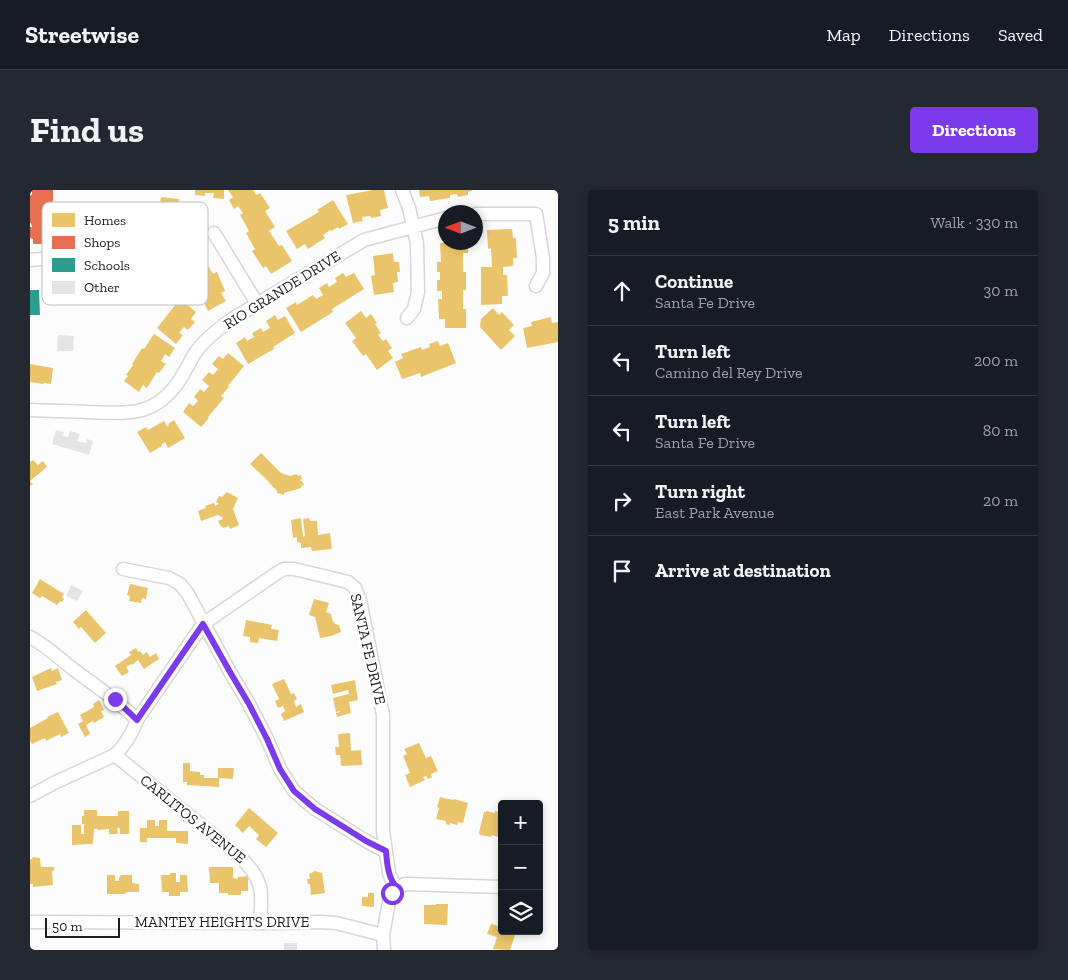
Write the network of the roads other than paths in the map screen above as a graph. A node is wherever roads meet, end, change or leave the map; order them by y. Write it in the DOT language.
graph roads {
  1 [pos="402,190"];
  2 [pos="483,214"];
  3 [pos="438,220"];
  4 [pos="413,226"];
  5 [pos="214,233"];
  6 [pos="536,286"];
  7 [pos="258,305"];
  8 [pos="407,318"];
  9 [pos="30,410"];
  10 [pos="123,569"];
  11 [pos="203,624"];
  12 [pos="30,637"];
  13 [pos="137,720"];
  14 [pos="115,755"];
  15 [pos="30,796"];
  16 [pos="386,851"];
  17 [pos="498,887"];
  18 [pos="397,888"];
  19 [pos="30,922"];
  20 [pos="260,922"];
  21 [pos="383,935"];
  22 [pos="384,949"];
  1 -- 4 [label="street"];
  2 -- 6 [label="street"];
  3 -- 4 [label="street, RIO GRANDE DRIVE"];
  4 -- 7 [label="street, RIO GRANDE DRIVE"];
  4 -- 8 [label="street"];
  5 -- 7 [label="street"];
  7 -- 9 [label="street, RIO GRANDE DRIVE"];
  10 -- 11 [label="street"];
  11 -- 13 [label="street, SANTA FE DRIVE"];
  11 -- 16 [label="street"];
  11 -- 16 [label="street, SANTA FE DRIVE"];
  12 -- 13 [label="street"];
  13 -- 14 [label="street, SANTA FE DRIVE"];
  14 -- 15 [label="street, SANTA FE DRIVE"];
  14 -- 20 [label="street, CARLITOS AVENUE"];
  16 -- 18 [label="street, SANTA FE DRIVE"];
  17 -- 18 [label="street"];
  18 -- 21 [label="street"];
  19 -- 20 [label="street, MANTEY HEIGHTS DRIVE"];
  20 -- 21 [label="street, MANTEY HEIGHTS DRIVE"];
  21 -- 22 [label="street"];
}
